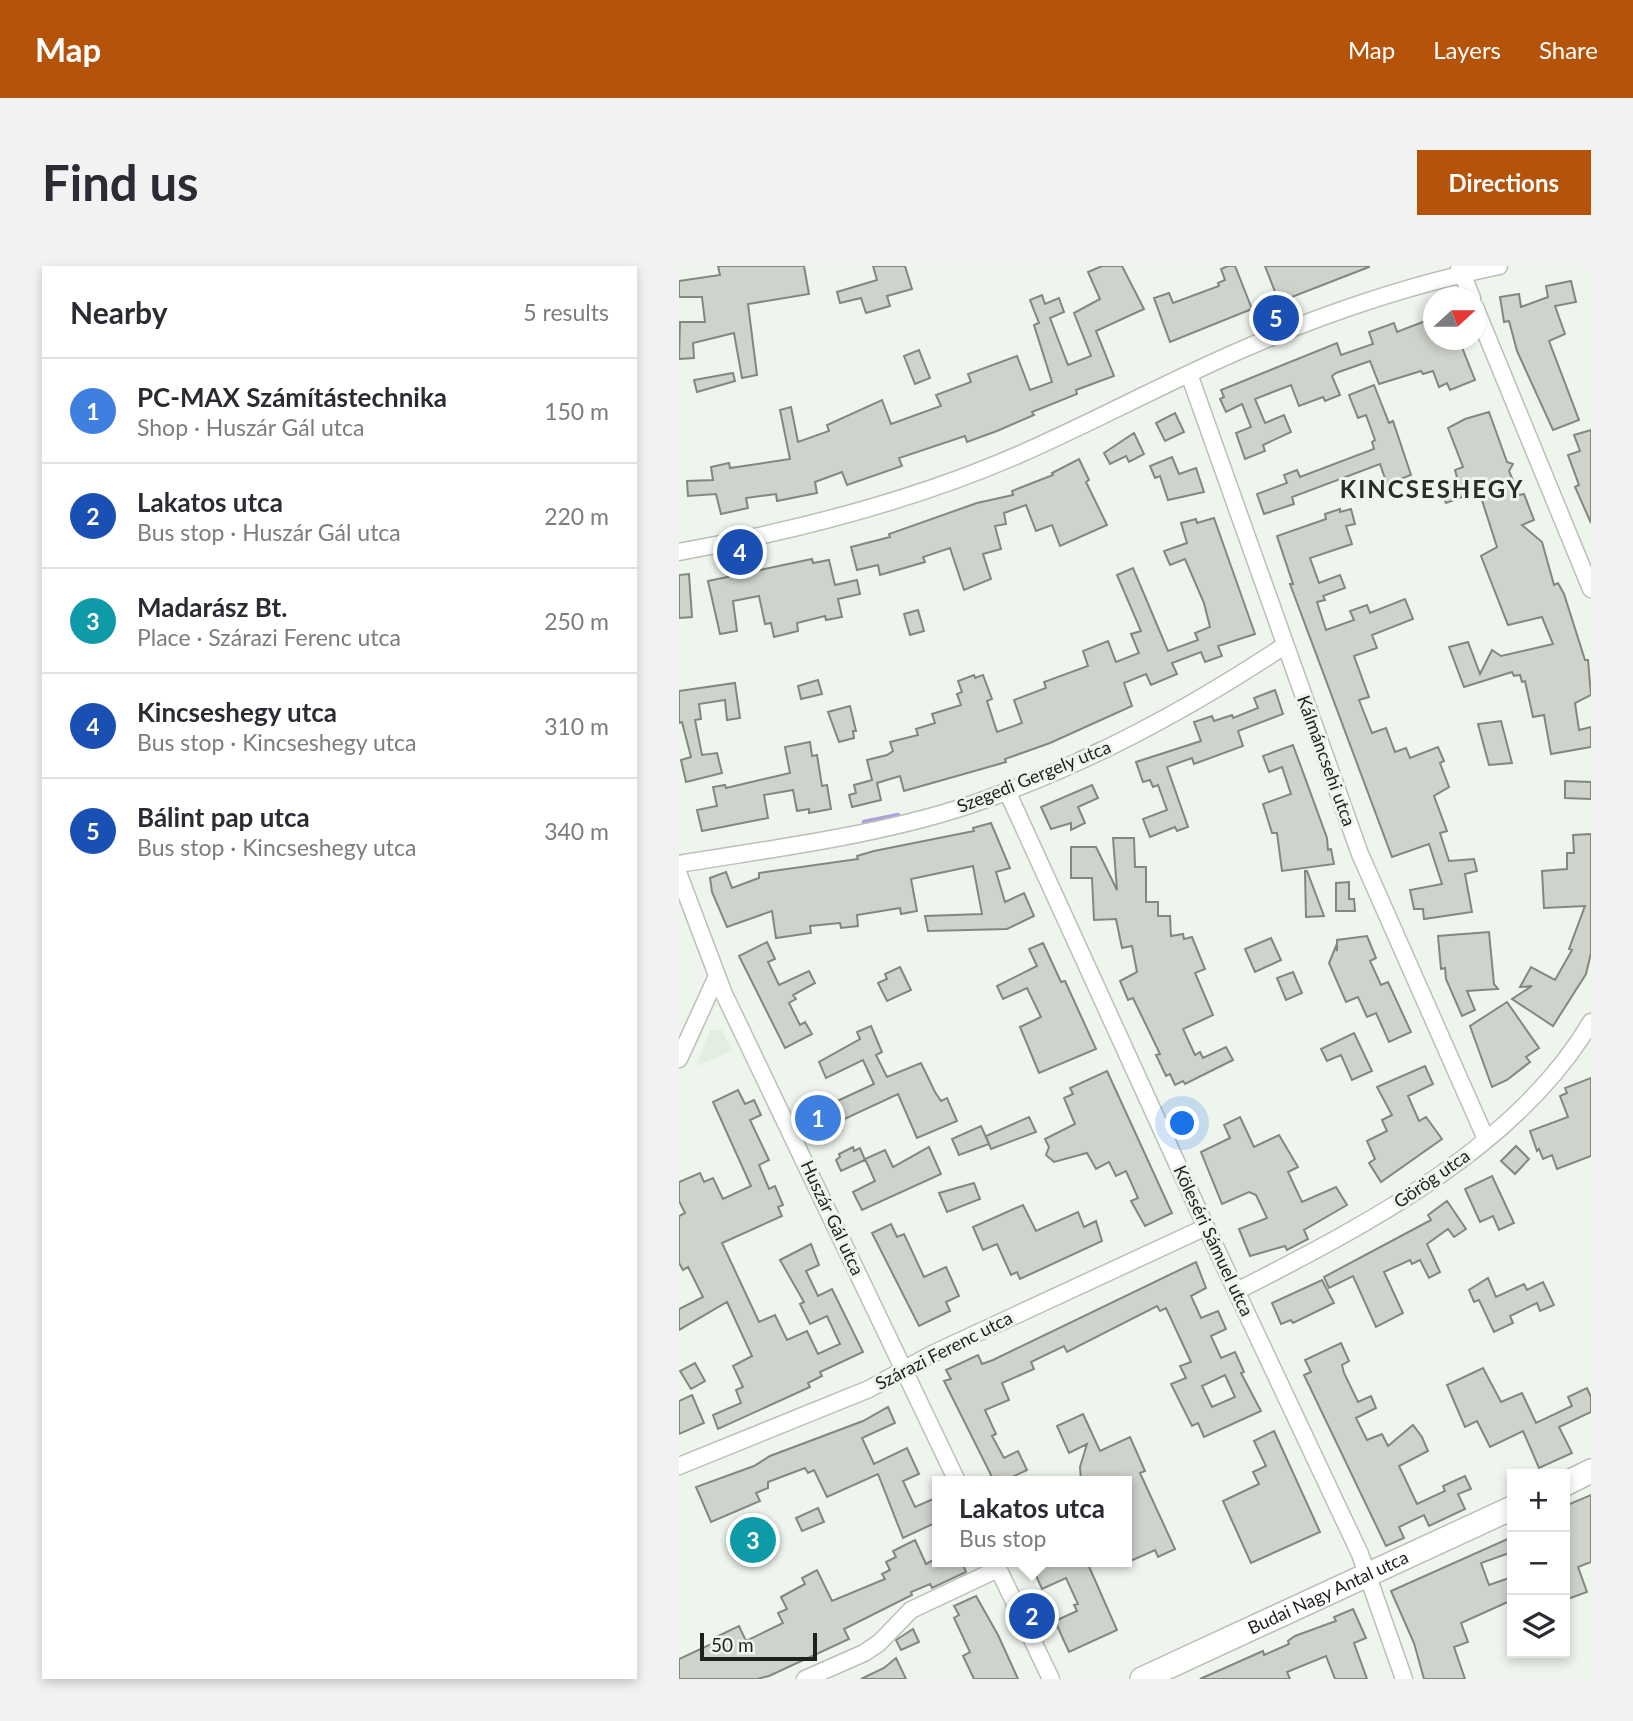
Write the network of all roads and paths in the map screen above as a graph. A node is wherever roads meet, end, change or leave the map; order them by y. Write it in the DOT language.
graph roads {
  1 [pos="1499,266"];
  2 [pos="1460,270"];
  3 [pos="1467,287"];
  4 [pos="1486,333"];
  5 [pos="1189,374"];
  6 [pos="679,552"];
  7 [pos="1587,569"];
  8 [pos="1591,589"];
  9 [pos="1284,646"];
  10 [pos="1007,792"];
  11 [pos="679,864"];
  12 [pos="679,875"];
  13 [pos="717,976"];
  14 [pos="1591,1022"];
  15 [pos="679,1059"];
  16 [pos="1486,1139"];
  17 [pos="1206,1227"];
  18 [pos="1237,1291"];
  19 [pos="904,1370"];
  20 [pos="679,1466"];
  21 [pos="1591,1471"];
  22 [pos="955,1476"];
  23 [pos="1570,1481"];
  24 [pos="1507,1510"];
  25 [pos="993,1567"];
  26 [pos="998,1567"];
  27 [pos="1368,1575"];
  28 [pos="805,1679"];
  29 [pos="1051,1679"];
  30 [pos="1142,1679"];
  31 [pos="1404,1679"];
  1 -- 2 [label="street"];
  2 -- 3 [label="street"];
  2 -- 5 [label="street"];
  4 -- 7 [label="street"];
  5 -- 6 [label="street"];
  5 -- 9 [label="street, Kálmáncsehi utca"];
  7 -- 8 [label="street"];
  9 -- 10 [label="street, Szegedi Gergely utca"];
  9 -- 16 [label="street, Kálmáncsehi utca"];
  10 -- 11 [label="street, Szegedi Gergely utca"];
  10 -- 17 [label="street, Köleséri Sámuel utca"];
  12 -- 13 [label="street, Huszár Gál utca"];
  13 -- 15 [label="street"];
  13 -- 19 [label="street, Huszár Gál utca"];
  14 -- 16 [label="street, Görög utca"];
  16 -- 18 [label="street, Görög utca"];
  17 -- 18 [label="street, Köleséri Sámuel utca"];
  17 -- 19 [label="street, Szárazi Ferenc utca"];
  18 -- 27 [label="street, Köleséri Sámuel utca"];
  19 -- 20 [label="street, Szárazi Ferenc utca"];
  19 -- 22 [label="street, Huszár Gál utca"];
  21 -- 23 [label="street"];
  24 -- 27 [label="street, Budai Nagy Antal utca"];
  25 -- 28 [label="street"];
  26 -- 29 [label="street"];
  27 -- 30 [label="street, Budai Nagy Antal utca"];
  27 -- 31 [label="street, Köleséri Sámuel utca"];
}
